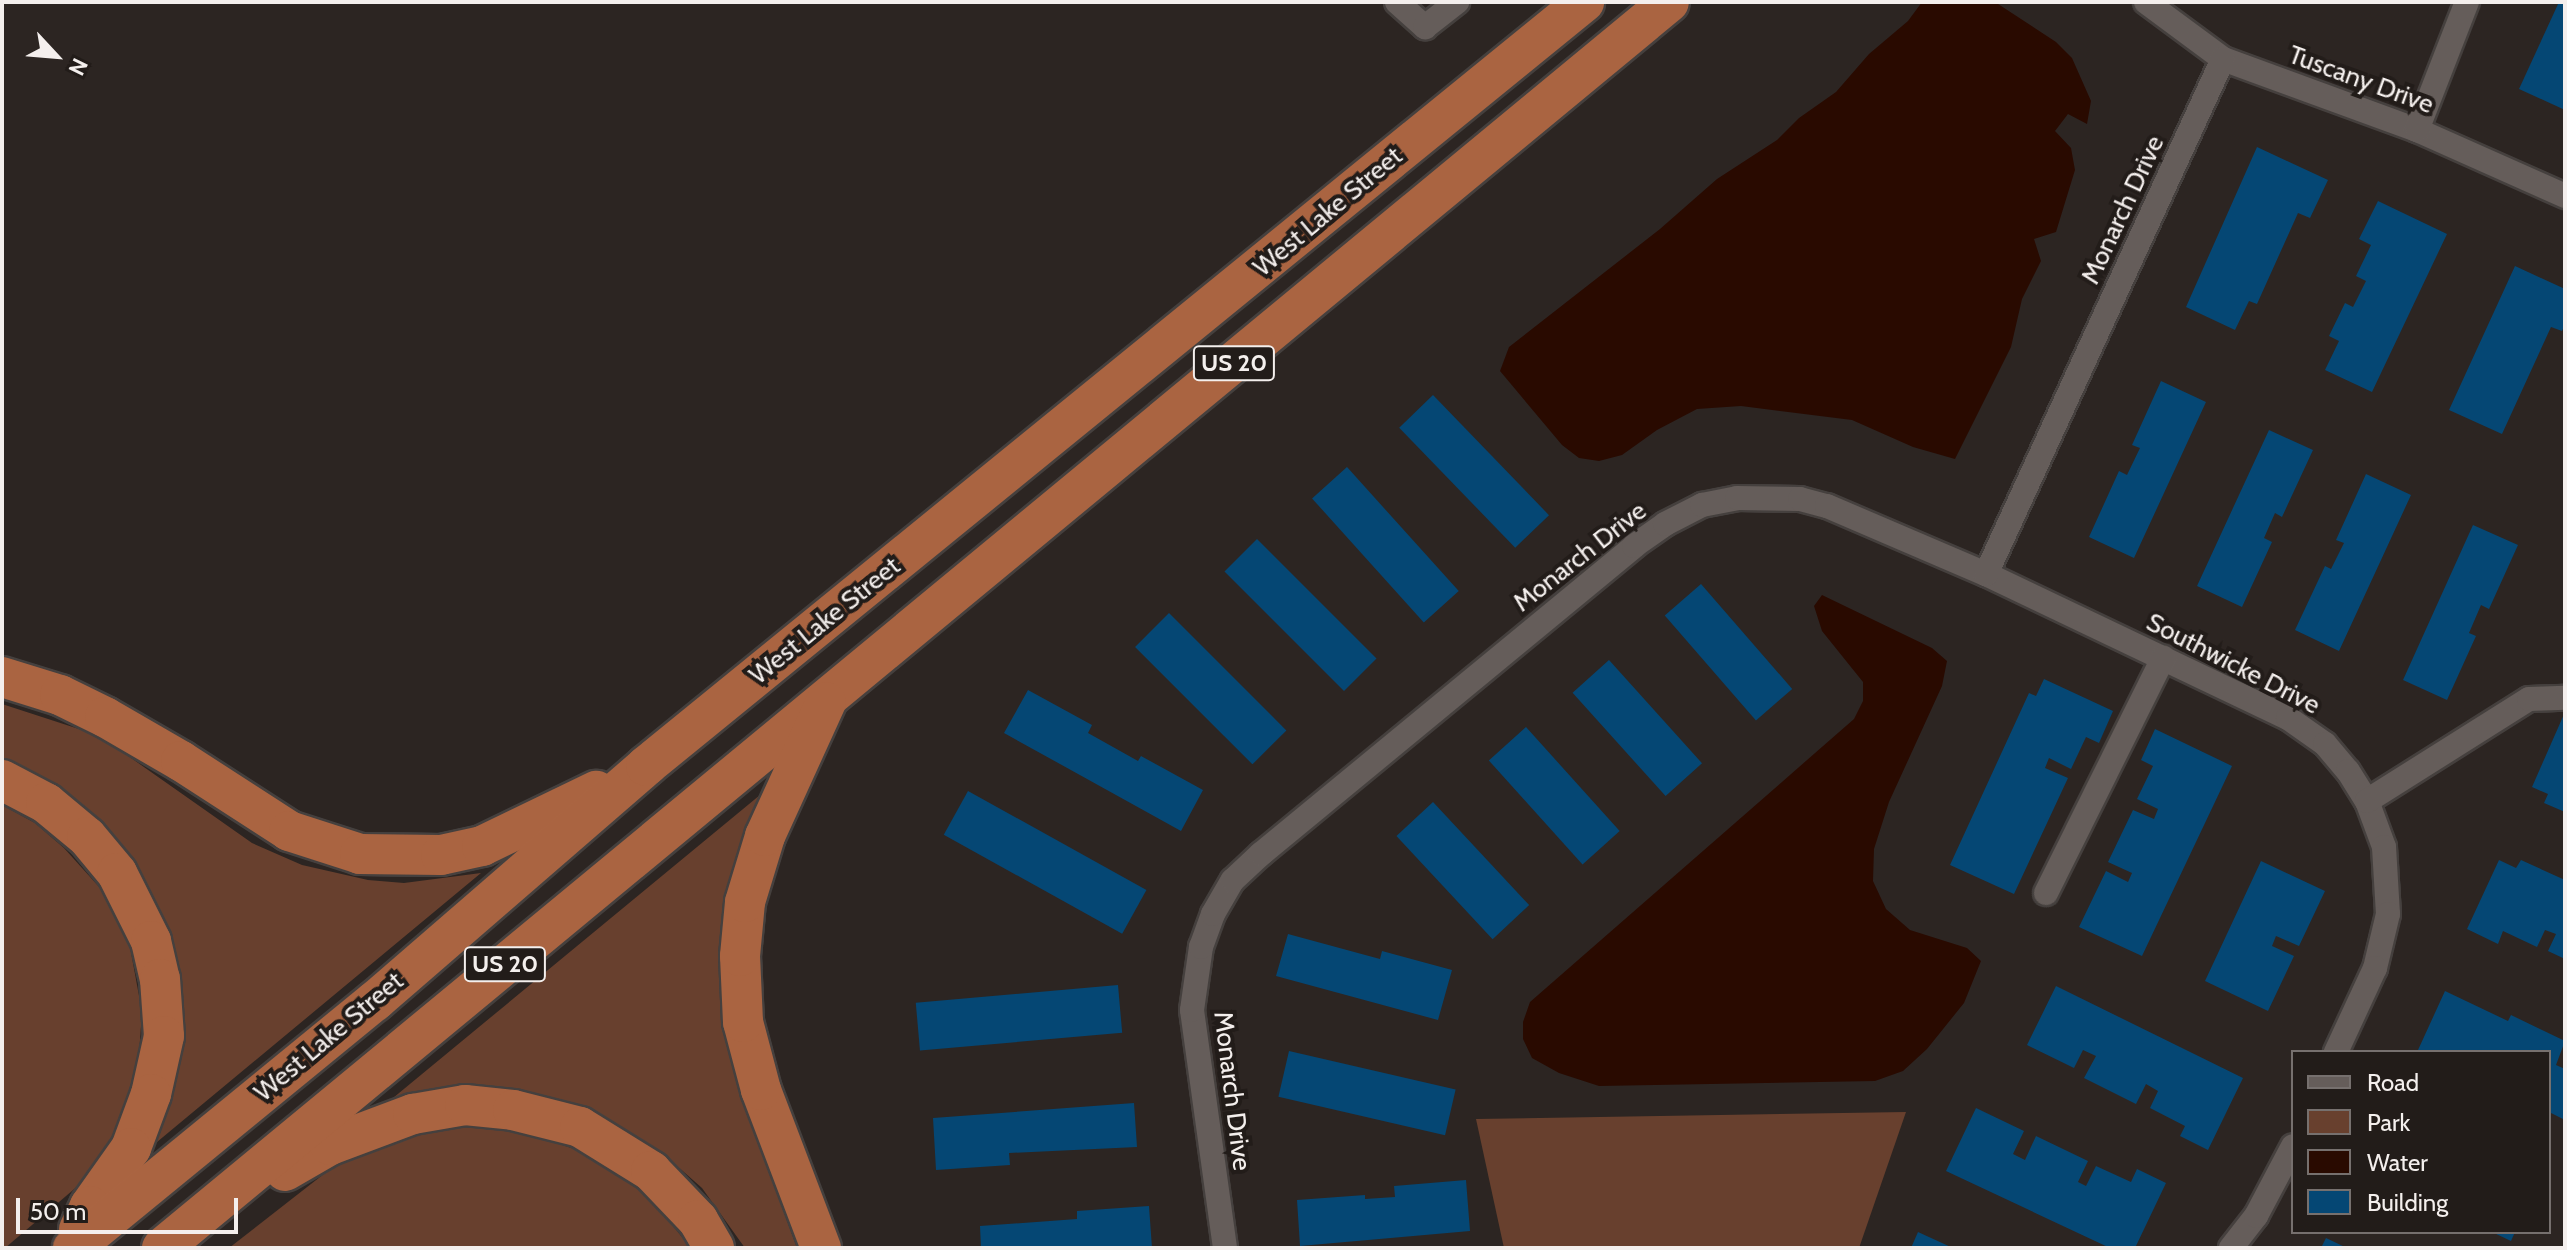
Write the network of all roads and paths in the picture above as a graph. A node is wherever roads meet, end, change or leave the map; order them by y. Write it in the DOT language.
graph roads {
  1 [pos="1397,2"];
  2 [pos="1457,2"];
  3 [pos="1584,2"];
  4 [pos="1669,2"];
  5 [pos="2146,2"];
  6 [pos="2467,2"];
  7 [pos="2223,59"];
  8 [pos="2417,130"];
  9 [pos="2565,196"];
  10 [pos="1986,574"];
  11 [pos="2163,658"];
  12 [pos="2,677"];
  13 [pos="828,697"];
  14 [pos="2565,698"];
  15 [pos="646,766"];
  16 [pos="2,780"];
  17 [pos="2367,801"];
  18 [pos="2046,893"];
  19 [pos="2337,1050"];
  20 [pos="2291,1150"];
  21 [pos="172,1240"];
  22 [pos="72,1248"];
  23 [pos="714,1248"];
  24 [pos="821,1248"];
  25 [pos="1225,1248"];
  26 [pos="2231,1248"];
  1 -- 2 [label="street"];
  3 -- 15 [label="highway, West Lake Street / US 20"];
  4 -- 13 [label="highway, US 20"];
  5 -- 7 [label="street, Tuscany Drive"];
  6 -- 8 [label="street"];
  7 -- 8 [label="street, Tuscany Drive"];
  7 -- 10 [label="street, Monarch Drive"];
  8 -- 9 [label="street, Tuscany Drive"];
  10 -- 11 [label="street, Southwicke Drive"];
  10 -- 25 [label="street, Monarch Drive"];
  11 -- 17 [label="street, Southwicke Drive"];
  11 -- 18 [label="street"];
  12 -- 15 [label="highway"];
  13 -- 21 [label="highway, US 20"];
  13 -- 24 [label="highway"];
  14 -- 17 [label="street"];
  15 -- 22 [label="highway, West Lake Street / US 20"];
  16 -- 22 [label="highway"];
  17 -- 19 [label="street, Southwicke Drive"];
  20 -- 26 [label="street"];
  21 -- 23 [label="highway"];
}
